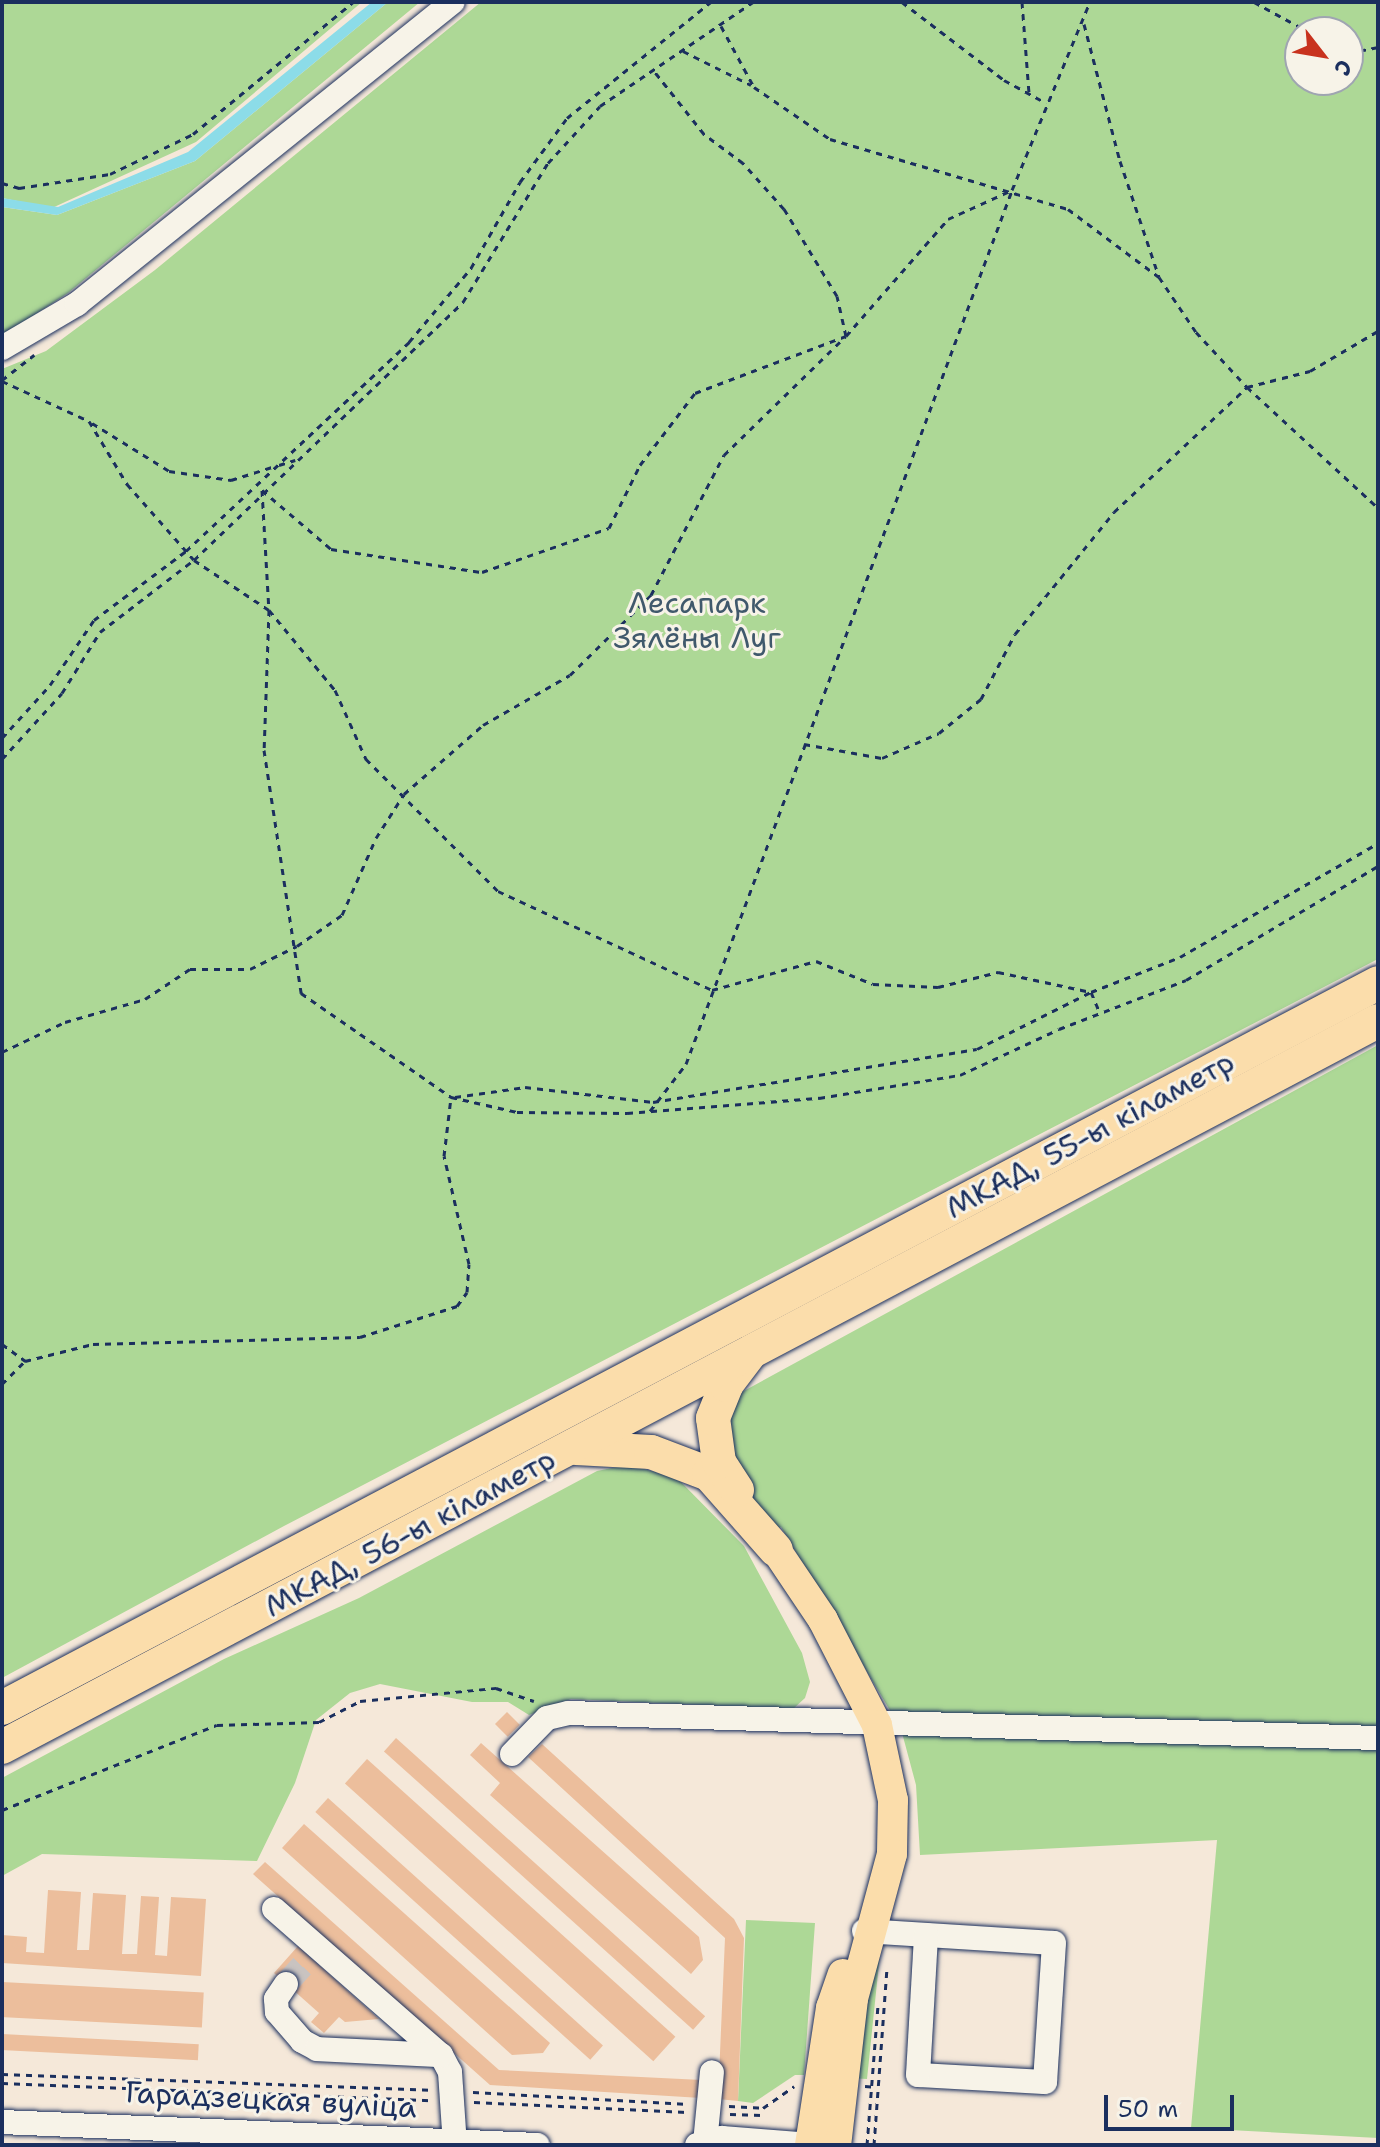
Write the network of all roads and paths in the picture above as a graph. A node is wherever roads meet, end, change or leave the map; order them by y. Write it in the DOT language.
graph roads {
  1 [pos="353,2"];
  2 [pos="453,2"];
  3 [pos="711,2"];
  4 [pos="753,2"];
  5 [pos="902,2"];
  6 [pos="1022,2"];
  7 [pos="1080,2"];
  8 [pos="1090,2"];
  9 [pos="1254,2"];
  10 [pos="1089,8"];
  11 [pos="1284,18"];
  12 [pos="1084,24"];
  13 [pos="721,26"];
  14 [pos="683,51"];
  15 [pos="654,71"];
  16 [pos="754,87"];
  17 [pos="1029,94"];
  18 [pos="1047,104"];
  19 [pos="2,183"];
  20 [pos="1012,190"];
  21 [pos="1159,277"];
  22 [pos="1378,331"];
  23 [pos="846,336"];
  24 [pos="2,348"];
  25 [pos="2,381"];
  26 [pos="1247,387"];
  27 [pos="89,421"];
  28 [pos="298,459"];
  29 [pos="275,466"];
  30 [pos="262,490"];
  31 [pos="1378,508"];
  32 [pos="186,551"];
  33 [pos="194,560"];
  34 [pos="269,610"];
  35 [pos="2,738"];
  36 [pos="804,744"];
  37 [pos="2,759"];
  38 [pos="404,794"];
  39 [pos="1378,843"];
  40 [pos="1378,866"];
  41 [pos="297,946"];
  42 [pos="1378,983"];
  43 [pos="712,990"];
  44 [pos="1091,992"];
  45 [pos="1100,1013"];
  46 [pos="1378,1021"];
  47 [pos="2,1052"];
  48 [pos="451,1097"];
  49 [pos="653,1102"];
  50 [pos="649,1111"];
  51 [pos="810,1302"];
  52 [pos="2,1344"];
  53 [pos="752,1351"];
  54 [pos="25,1361"];
  55 [pos="2,1384"];
  56 [pos="571,1448"];
  57 [pos="776,1550"];
  58 [pos="2,1708"];
  59 [pos="568,1713"];
  60 [pos="877,1725"];
  61 [pos="1378,1738"];
  62 [pos="2,1747"];
  63 [pos="512,1754"];
  64 [pos="2,1810"];
  65 [pos="274,1909"];
  66 [pos="876,1932"];
  67 [pos="926,1935"];
  68 [pos="286,1984"];
  69 [pos="441,2055"];
  70 [pos="712,2072"];
  71 [pos="2,2074"];
  72 [pos="2,2083"];
  73 [pos="797,2084"];
  74 [pos="386,2087"];
  75 [pos="871,2087"];
  76 [pos="877,2087"];
  77 [pos="452,2096"];
  78 [pos="385,2097"];
  79 [pos="707,2109"];
  80 [pos="762,2115"];
  81 [pos="2,2122"];
  82 [pos="455,2143"];
  83 [pos="701,2144"];
  84 [pos="538,2145"];
  85 [pos="810,2145"];
  86 [pos="836,2145"];
  87 [pos="874,2145"];
  1 -- 19 [label="path"];
  2 -- 24 [label="street"];
  3 -- 29 [label="path"];
  4 -- 13 [label="path"];
  5 -- 17 [label="path"];
  6 -- 17 [label="path"];
  7 -- 10 [label="path"];
  8 -- 10 [label="path"];
  9 -- 11 [label="path"];
  10 -- 12 [label="path"];
  12 -- 18 [label="path"];
  12 -- 21 [label="path"];
  13 -- 14 [label="path"];
  13 -- 16 [label="path"];
  14 -- 15 [label="path"];
  14 -- 16 [label="path"];
  15 -- 23 [label="path"];
  15 -- 28 [label="path"];
  16 -- 20 [label="path"];
  17 -- 18 [label="path"];
  18 -- 20 [label="path"];
  20 -- 21 [label="path"];
  20 -- 23 [label="path"];
  20 -- 36 [label="path"];
  21 -- 26 [label="path"];
  22 -- 26 [label="path"];
  23 -- 30 [label="path"];
  23 -- 38 [label="path"];
  25 -- 27 [label="path"];
  26 -- 31 [label="path"];
  26 -- 36 [label="path"];
  27 -- 29 [label="path"];
  27 -- 32 [label="path"];
  28 -- 29 [label="path"];
  28 -- 30 [label="path"];
  29 -- 32 [label="path"];
  30 -- 33 [label="path"];
  30 -- 34 [label="path"];
  32 -- 33 [label="path"];
  32 -- 35 [label="path"];
  33 -- 34 [label="path"];
  33 -- 37 [label="path"];
  34 -- 38 [label="path"];
  34 -- 41 [label="path"];
  36 -- 43 [label="path"];
  38 -- 41 [label="path"];
  38 -- 43 [label="path"];
  39 -- 44 [label="path"];
  40 -- 45 [label="path"];
  41 -- 47 [label="path"];
  41 -- 48 [label="path"];
  42 -- 51 [label="highway, МКАД, 55-ы кіламетр"];
  43 -- 44 [label="path"];
  43 -- 49 [label="path"];
  44 -- 45 [label="path"];
  44 -- 49 [label="path"];
  45 -- 50 [label="path"];
  46 -- 51 [label="highway, МКАД, 55-ы кіламетр"];
  48 -- 49 [label="path"];
  48 -- 50 [label="path"];
  48 -- 54 [label="path"];
  49 -- 50 [label="path"];
  51 -- 53 [label="highway, МКАД, 56-ы кіламетр"];
  51 -- 58 [label="highway, МКАД, 56-ы кіламетр"];
  52 -- 54 [label="path"];
  53 -- 56 [label="highway, МКАД, 56-ы кіламетр"];
  53 -- 57 [label="highway"];
  54 -- 55 [label="path"];
  56 -- 57 [label="highway"];
  56 -- 62 [label="highway, МКАД, 56-ы кіламетр"];
  57 -- 60 [label="main road"];
  59 -- 60 [label="street"];
  59 -- 63 [label="street"];
  59 -- 64 [label="path"];
  60 -- 61 [label="street"];
  60 -- 66 [label="main road"];
  65 -- 69 [label="street"];
  66 -- 67 [label="street"];
  66 -- 76 [label="path"];
  66 -- 85 [label="main road"];
  66 -- 86 [label="main road"];
  67 -- 67 [label="street"];
  68 -- 69 [label="street"];
  69 -- 77 [label="street"];
  70 -- 79 [label="street"];
  71 -- 74 [label="path"];
  72 -- 78 [label="path"];
  73 -- 79 [label="path"];
  74 -- 77 [label="path"];
  74 -- 78 [label="path"];
  75 -- 76 [label="path"];
  76 -- 87 [label="path"];
  77 -- 78 [label="path"];
  77 -- 79 [label="path"];
  77 -- 79 [label="path"];
  77 -- 82 [label="street"];
  79 -- 80 [label="path"];
  79 -- 83 [label="street"];
  81 -- 82 [label="street, Гарадзецкая вуліца"];
  82 -- 84 [label="street, Гарадзецкая вуліца"];
  83 -- 85 [label="street"];
}
